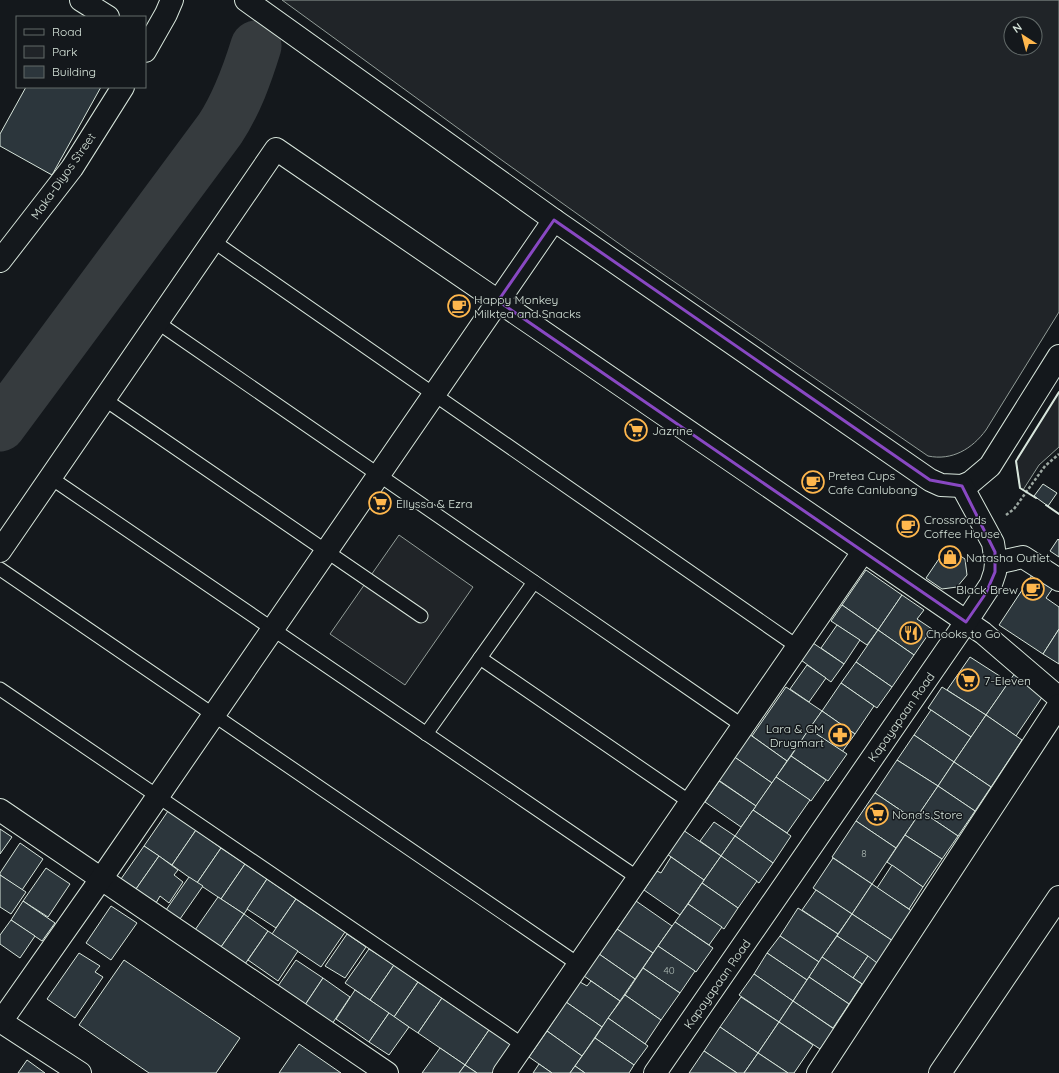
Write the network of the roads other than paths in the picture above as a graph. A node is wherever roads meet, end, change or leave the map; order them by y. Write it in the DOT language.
graph roads {
  1 [pos="81,0"];
  2 [pos="172,0"];
  3 [pos="246,0"];
  4 [pos="106,16"];
  5 [pos="146,45"];
  6 [pos="122,88"];
  7 [pos="554,220"];
  8 [pos="213,241"];
  9 [pos="0,261"];
  10 [pos="498,301"];
  11 [pos="157,322"];
  12 [pos="1059,356"];
  13 [pos="434,395"];
  14 [pos="104,399"];
  15 [pos="379,475"];
  16 [pos="51,478"];
  17 [pos="962,486"];
  18 [pos="0,551"];
  19 [pos="327,551"];
  20 [pos="863,552"];
  21 [pos="996,562"];
  22 [pos="0,569"];
  23 [pos="1059,580"];
  24 [pos="534,582"];
  25 [pos="422,616"];
  26 [pos="966,622"];
  27 [pos="273,629"];
  28 [pos="798,647"];
  29 [pos="480,658"];
  30 [pos="0,689"];
  31 [pos="1059,698"];
  32 [pos="1059,705"];
  33 [pos="214,715"];
  34 [pos="743,726"];
  35 [pos="426,734"];
  36 [pos="158,796"];
  37 [pos="690,802"];
  38 [pos="0,810"];
  39 [pos="638,878"];
  40 [pos="102,879"];
  41 [pos="1059,897"];
  42 [pos="578,964"];
  43 [pos="0,1022"];
  44 [pos="523,1045"];
  45 [pos="80,1073"];
  46 [pos="386,1073"];
  47 [pos="504,1073"];
  48 [pos="655,1073"];
  49 [pos="818,1073"];
  50 [pos="940,1073"];
  1 -- 4 [label="street"];
  2 -- 5 [label="street"];
  3 -- 7 [label="street"];
  6 -- 9 [label="street, Maka-Diyos Street"];
  7 -- 10 [label="street"];
  7 -- 17 [label="street"];
  8 -- 10 [label="street"];
  8 -- 11 [label="street"];
  8 -- 13 [label="lane"];
  10 -- 13 [label="street"];
  10 -- 20 [label="street"];
  11 -- 14 [label="street"];
  11 -- 15 [label="lane"];
  12 -- 17 [label="street"];
  13 -- 15 [label="street"];
  13 -- 28 [label="lane"];
  14 -- 16 [label="street"];
  14 -- 19 [label="lane"];
  15 -- 19 [label="street"];
  15 -- 24 [label="lane"];
  16 -- 18 [label="street"];
  16 -- 27 [label="lane"];
  17 -- 21 [label="street, Kapayapaan Road"];
  19 -- 25 [label="lane"];
  19 -- 27 [label="street"];
  20 -- 26 [label="street"];
  20 -- 28 [label="street"];
  21 -- 23 [label="street"];
  21 -- 26 [label="street, Kapayapaan Road"];
  22 -- 33 [label="lane"];
  24 -- 29 [label="lane"];
  24 -- 34 [label="lane"];
  26 -- 31 [label="street"];
  26 -- 48 [label="street, Kapayapaan Road"];
  27 -- 33 [label="street"];
  27 -- 35 [label="lane"];
  28 -- 34 [label="street"];
  29 -- 35 [label="lane"];
  29 -- 37 [label="lane"];
  30 -- 36 [label="lane"];
  32 -- 49 [label="street"];
  33 -- 36 [label="street"];
  33 -- 42 [label="lane"];
  34 -- 37 [label="street"];
  35 -- 39 [label="lane"];
  36 -- 40 [label="street"];
  36 -- 44 [label="lane"];
  37 -- 39 [label="street"];
  38 -- 40 [label="street"];
  39 -- 42 [label="street"];
  40 -- 43 [label="street"];
  40 -- 46 [label="street"];
  41 -- 50 [label="street"];
  42 -- 44 [label="street"];
  43 -- 45 [label="street"];
  44 -- 47 [label="street"];
}
